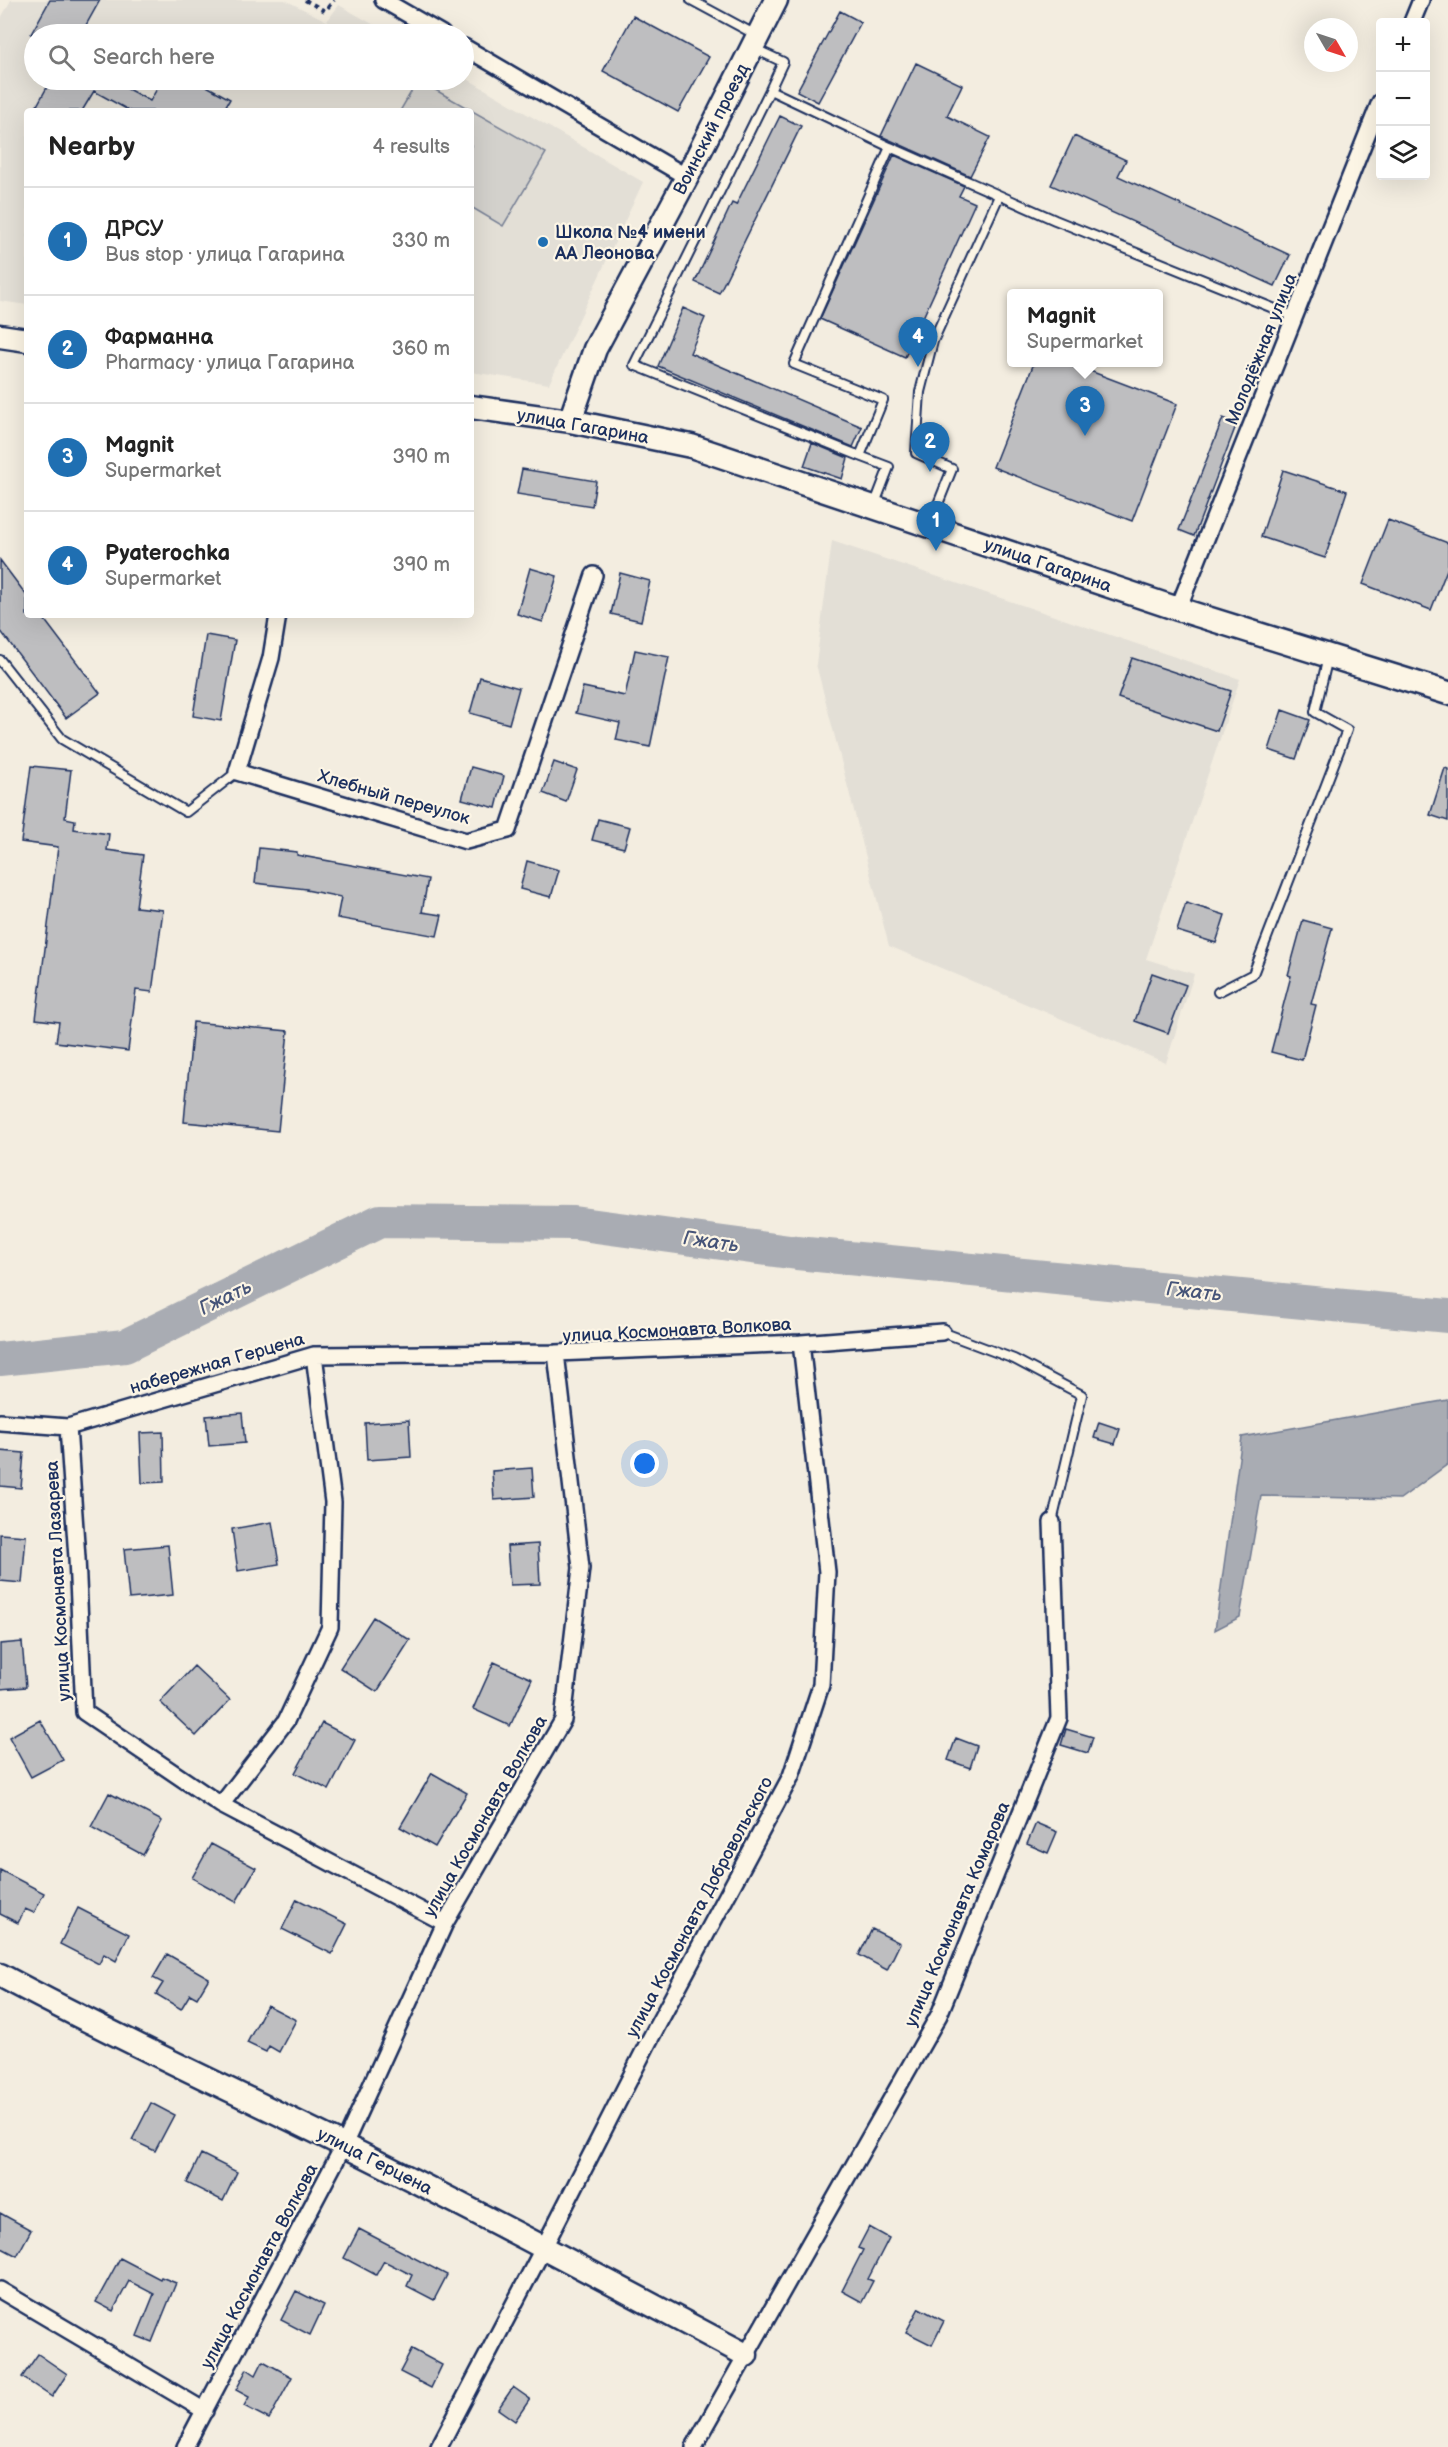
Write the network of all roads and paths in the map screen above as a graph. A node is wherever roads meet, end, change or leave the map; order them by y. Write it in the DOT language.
graph roads {
  1 [pos="305,0"];
  2 [pos="334,0"];
  3 [pos="383,0"];
  4 [pos="691,0"];
  5 [pos="776,0"];
  6 [pos="1421,0"];
  7 [pos="1414,18"];
  8 [pos="425,24"];
  9 [pos="755,42"];
  10 [pos="474,53"];
  11 [pos="770,90"];
  12 [pos="1376,112"];
  13 [pos="890,147"];
  14 [pos="687,177"];
  15 [pos="999,196"];
  16 [pos="1295,317"];
  17 [pos="0,336"];
  18 [pos="24,340"];
  19 [pos="474,407"];
  20 [pos="570,421"];
  21 [pos="860,456"];
  22 [pos="874,507"];
  23 [pos="929,526"];
  24 [pos="594,575"];
  25 [pos="1178,609"];
  26 [pos="278,618"];
  27 [pos="1329,656"];
  28 [pos="0,660"];
  29 [pos="1448,693"];
  30 [pos="237,772"];
  31 [pos="1218,992"];
  32 [pos="942,1332"];
  33 [pos="801,1343"];
  34 [pos="556,1353"];
  35 [pos="314,1355"];
  36 [pos="0,1422"];
  37 [pos="68,1426"];
  38 [pos="1052,1522"];
  39 [pos="221,1805"];
  40 [pos="445,1923"];
  41 [pos="0,1975"];
  42 [pos="344,2145"];
  43 [pos="544,2247"];
  44 [pos="0,2290"];
  45 [pos="746,2355"];
  46 [pos="205,2411"];
  47 [pos="185,2447"];
  48 [pos="439,2447"];
  49 [pos="694,2447"];
  1 -- 2 [label="path"];
  3 -- 8 [label="street"];
  4 -- 9 [label="lane"];
  5 -- 9 [label="main road, Воинский проезд"];
  6 -- 7 [label="street"];
  9 -- 11 [label="lane"];
  9 -- 14 [label="main road, Воинский проезд"];
  10 -- 14 [label="street"];
  11 -- 13 [label="lane"];
  11 -- 21 [label="lane"];
  12 -- 16 [label="street, Молодёжная улица"];
  13 -- 15 [label="lane"];
  13 -- 21 [label="lane"];
  14 -- 20 [label="main road, Воинский проезд"];
  15 -- 16 [label="lane"];
  15 -- 23 [label="lane"];
  16 -- 25 [label="street, Молодёжная улица"];
  17 -- 18 [label="main road"];
  19 -- 20 [label="main road, улица Гагарина"];
  20 -- 22 [label="main road, улица Гагарина"];
  21 -- 22 [label="lane"];
  22 -- 23 [label="main road, улица Гагарина"];
  23 -- 25 [label="main road, улица Гагарина"];
  24 -- 30 [label="street, Хлебный переулок"];
  25 -- 27 [label="main road, улица Гагарина"];
  26 -- 30 [label="street"];
  27 -- 29 [label="main road, улица Гагарина"];
  27 -- 31 [label="lane"];
  28 -- 30 [label="lane"];
  32 -- 33 [label="street, улица Космонавта Волкова"];
  32 -- 38 [label="lane"];
  33 -- 34 [label="street, улица Космонавта Волкова"];
  33 -- 43 [label="street, улица Космонавта Добровольского"];
  34 -- 35 [label="street, набережная Герцена"];
  34 -- 40 [label="street, улица Космонавта Волкова"];
  35 -- 37 [label="street, набережная Герцена"];
  35 -- 39 [label="street"];
  36 -- 37 [label="street, набережная Герцена"];
  37 -- 39 [label="street, улица Космонавта Лазарева"];
  38 -- 45 [label="street, улица Космонавта Комарова"];
  39 -- 40 [label="street, улица Космонавта Лазарева"];
  40 -- 42 [label="street, улица Космонавта Волкова"];
  41 -- 42 [label="main road, улица Герцена"];
  42 -- 43 [label="main road, улица Герцена"];
  42 -- 46 [label="street, улица Космонавта Волкова"];
  43 -- 45 [label="main road, улица Герцена"];
  43 -- 48 [label="street, улица Космонавта Добровольского"];
  44 -- 46 [label="street"];
  45 -- 49 [label="street, улица Космонавта Комарова"];
  46 -- 47 [label="street, улица Космонавта Волкова"];
}
